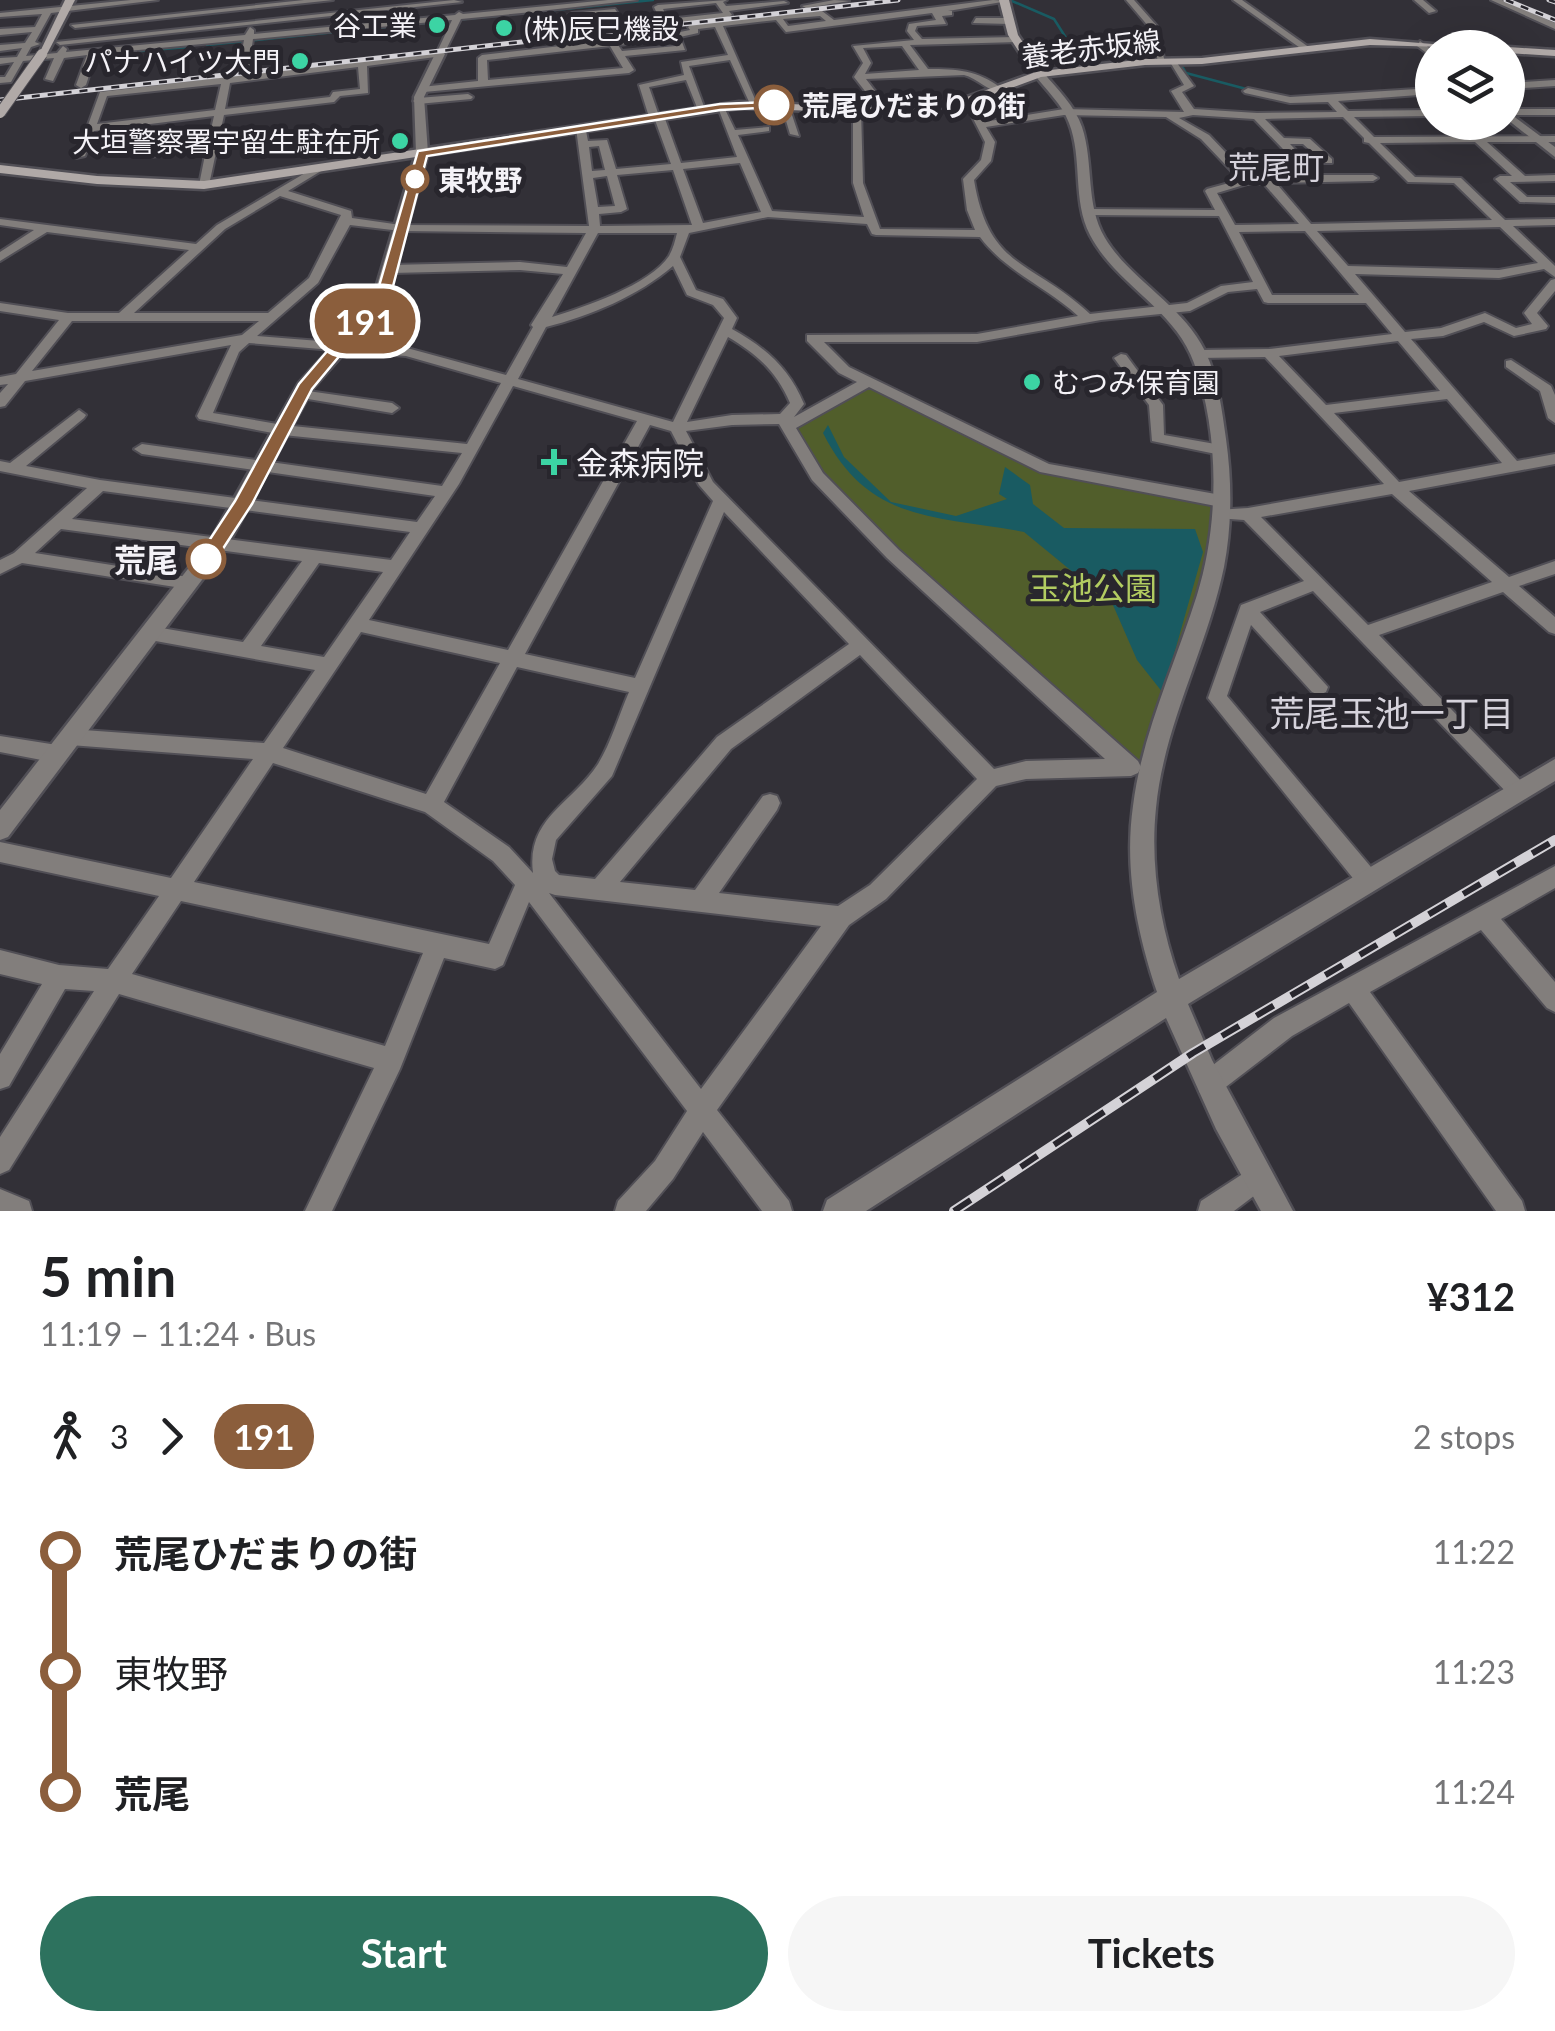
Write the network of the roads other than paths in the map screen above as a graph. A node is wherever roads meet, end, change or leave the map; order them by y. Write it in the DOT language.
graph roads {
  1 [pos="154,0"];
  2 [pos="166,0"];
  3 [pos="329,0"];
  4 [pos="351,0"];
  5 [pos="484,0"];
  6 [pos="632,0"];
  7 [pos="859,0"];
  8 [pos="1004,0"];
  9 [pos="1130,0"];
  10 [pos="1241,0"];
  11 [pos="1418,0"];
  12 [pos="1495,0"];
  13 [pos="458,1"];
  14 [pos="844,1"];
  15 [pos="582,2"];
  16 [pos="782,2"];
  17 [pos="722,3"];
  18 [pos="254,4"];
  19 [pos="562,4"];
  20 [pos="67,5"];
  21 [pos="954,5"];
  22 [pos="82,8"];
  23 [pos="536,8"];
  24 [pos="1432,11"];
  25 [pos="48,12"];
  26 [pos="351,12"];
  27 [pos="0,15"];
  28 [pos="160,16"];
  29 [pos="454,20"];
  30 [pos="976,21"];
  31 [pos="1010,21"];
  32 [pos="251,22"];
  33 [pos="665,22"];
  34 [pos="718,24"];
  35 [pos="74,25"];
  36 [pos="401,25"];
  37 [pos="965,25"];
  38 [pos="1555,26"];
  39 [pos="622,27"];
  40 [pos="38,29"];
  41 [pos="351,29"];
  42 [pos="0,32"];
  43 [pos="156,32"];
  44 [pos="578,32"];
  45 [pos="675,36"];
  46 [pos="401,40"];
  47 [pos="1016,40"];
  48 [pos="64,41"];
  49 [pos="248,41"];
  50 [pos="612,42"];
  51 [pos="904,42"];
  52 [pos="920,42"];
  53 [pos="977,42"];
  54 [pos="1415,44"];
  55 [pos="0,48"];
  56 [pos="36,48"];
  57 [pos="1306,48"];
  58 [pos="150,50"];
  59 [pos="1525,51"];
  60 [pos="526,52"];
  61 [pos="1555,52"];
  62 [pos="440,54"];
  63 [pos="621,54"];
  64 [pos="92,56"];
  65 [pos="961,56"];
  66 [pos="734,57"];
  67 [pos="60,58"];
  68 [pos="11,62"];
  69 [pos="1168,62"];
  70 [pos="362,64"];
  71 [pos="244,67"];
  72 [pos="925,72"];
  73 [pos="979,74"];
  74 [pos="1039,74"];
  75 [pos="858,77"];
  76 [pos="533,78"];
  77 [pos="690,78"];
  78 [pos="50,79"];
  79 [pos="0,80"];
  80 [pos="226,81"];
  81 [pos="484,83"];
  82 [pos="1555,83"];
  83 [pos="81,85"];
  84 [pos="1525,85"];
  85 [pos="998,90"];
  86 [pos="1248,91"];
  87 [pos="1415,92"];
  88 [pos="421,95"];
  89 [pos="468,97"];
  90 [pos="1330,99"];
  91 [pos="966,102"];
  92 [pos="756,104"];
  93 [pos="784,106"];
  94 [pos="720,107"];
  95 [pos="704,110"];
  96 [pos="858,112"];
  97 [pos="886,112"];
  98 [pos="1069,112"];
  99 [pos="1191,112"];
  100 [pos="1555,112"];
  101 [pos="0,113"];
  102 [pos="220,113"];
  103 [pos="1415,113"];
  104 [pos="1525,113"];
  105 [pos="1344,115"];
  106 [pos="1171,116"];
  107 [pos="1256,116"];
  108 [pos="1280,116"];
  109 [pos="656,117"];
  110 [pos="983,125"];
  111 [pos="90,128"];
  112 [pos="582,128"];
  113 [pos="1525,128"];
  114 [pos="765,129"];
  115 [pos="1292,130"];
  116 [pos="732,133"];
  117 [pos="795,134"];
  118 [pos="1525,139"];
  119 [pos="1537,139"];
  120 [pos="1555,139"];
  121 [pos="1368,140"];
  122 [pos="1415,140"];
  123 [pos="1479,140"];
  124 [pos="1280,141"];
  125 [pos="584,144"];
  126 [pos="212,146"];
  127 [pos="422,153"];
  128 [pos="1555,153"];
  129 [pos="149,154"];
  130 [pos="80,156"];
  131 [pos="744,160"];
  132 [pos="1328,161"];
  133 [pos="678,167"];
  134 [pos="0,169"];
  135 [pos="317,169"];
  136 [pos="610,173"];
  137 [pos="588,175"];
  138 [pos="1317,178"];
  139 [pos="1373,178"];
  140 [pos="1522,178"];
  141 [pos="1540,178"];
  142 [pos="1555,178"];
  143 [pos="1248,181"];
  144 [pos="1268,181"];
  145 [pos="204,185"];
  146 [pos="1555,192"];
  147 [pos="281,193"];
  148 [pos="1555,200"];
  149 [pos="594,212"];
  150 [pos="1089,212"];
  151 [pos="768,214"];
  152 [pos="1222,214"];
  153 [pos="346,221"];
  154 [pos="872,221"];
  155 [pos="0,222"];
  156 [pos="1555,222"];
  157 [pos="1503,223"];
  158 [pos="45,228"];
  159 [pos="401,228"];
  160 [pos="595,228"];
  161 [pos="698,229"];
  162 [pos="1232,230"];
  163 [pos="1310,230"];
  164 [pos="683,233"];
  165 [pos="986,234"];
  166 [pos="195,248"];
  167 [pos="0,257"];
  168 [pos="675,258"];
  169 [pos="391,269"];
  170 [pos="1551,269"];
  171 [pos="571,270"];
  172 [pos="1344,270"];
  173 [pos="1555,284"];
  174 [pos="1259,286"];
  175 [pos="1370,299"];
  176 [pos="0,306"];
  177 [pos="1164,311"];
  178 [pos="122,316"];
  179 [pos="68,317"];
  180 [pos="269,317"];
  181 [pos="1087,318"];
  182 [pos="538,325"];
  183 [pos="725,330"];
  184 [pos="1400,336"];
  185 [pos="244,339"];
  186 [pos="346,344"];
  187 [pos="1269,353"];
  188 [pos="1199,354"];
  189 [pos="1121,358"];
  190 [pos="1511,364"];
  191 [pos="17,380"];
  192 [pos="0,382"];
  193 [pos="505,382"];
  194 [pos="868,382"];
  195 [pos="300,394"];
  196 [pos="1448,394"];
  197 [pos="0,402"];
  198 [pos="392,408"];
  199 [pos="1323,410"];
  200 [pos="79,415"];
  201 [pos="1555,418"];
  202 [pos="644,422"];
  203 [pos="787,422"];
  204 [pos="678,428"];
  205 [pos="283,430"];
  206 [pos="142,449"];
  207 [pos="470,449"];
  208 [pos="1216,450"];
  209 [pos="1555,459"];
  210 [pos="8,466"];
  211 [pos="263,466"];
  212 [pos="1514,467"];
  213 [pos="100,485"];
  214 [pos="1396,488"];
  215 [pos="446,492"];
  216 [pos="720,502"];
  217 [pos="243,504"];
  218 [pos="1221,508"];
  219 [pos="1248,514"];
  220 [pos="58,522"];
  221 [pos="422,528"];
  222 [pos="219,543"];
  223 [pos="20,556"];
  224 [pos="314,556"];
  225 [pos="396,567"];
  226 [pos="1555,567"];
  227 [pos="0,568"];
  228 [pos="188,583"];
  229 [pos="1316,583"];
  230 [pos="1506,584"];
  231 [pos="1247,610"];
  232 [pos="357,624"];
  233 [pos="1555,627"];
  234 [pos="1365,632"];
  235 [pos="150,633"];
  236 [pos="859,646"];
  237 [pos="247,651"];
  238 [pos="512,658"];
  239 [pos="328,666"];
  240 [pos="638,686"];
  241 [pos="1319,688"];
  242 [pos="0,744"];
  243 [pos="63,745"];
  244 [pos="268,752"];
  245 [pos="1127,766"];
  246 [pos="1555,770"];
  247 [pos="1154,772"];
  248 [pos="990,779"];
  249 [pos="1517,790"];
  250 [pos="770,803"];
  251 [pos="431,805"];
  252 [pos="0,829"];
  253 [pos="0,852"];
  254 [pos="1555,876"];
  255 [pos="1368,880"];
  256 [pos="537,882"];
  257 [pos="177,888"];
  258 [pos="600,889"];
  259 [pos="700,901"];
  260 [pos="1484,916"];
  261 [pos="840,917"];
  262 [pos="438,945"];
  263 [pos="0,962"];
  264 [pos="59,977"];
  265 [pos="114,982"];
  266 [pos="1353,988"];
  267 [pos="1171,1000"];
  268 [pos="1555,1000"];
  269 [pos="392,1060"];
  270 [pos="2,1072"];
  271 [pos="1209,1084"];
  272 [pos="703,1108"];
  273 [pos="0,1161"];
  274 [pos="1258,1177"];
  275 [pos="0,1202"];
  276 [pos="19,1211"];
  277 [pos="318,1211"];
  278 [pos="628,1211"];
  279 [pos="779,1211"];
  280 [pos="838,1211"];
  281 [pos="1211,1211"];
  282 [pos="1278,1211"];
  283 [pos="1512,1211"];
  1 -- 22 [label="street"];
  2 -- 28 [label="street"];
  3 -- 18 [label="street"];
  4 -- 26 [label="street"];
  5 -- 23 [label="street"];
  6 -- 15 [label="street"];
  7 -- 14 [label="street"];
  8 -- 21 [label="street"];
  8 -- 31 [label="main road"];
  9 -- 69 [label="street"];
  10 -- 57 [label="street"];
  11 -- 24 [label="street"];
  12 -- 38 [label="street"];
  13 -- 26 [label="street"];
  13 -- 29 [label="street"];
  14 -- 16 [label="street"];
  15 -- 19 [label="street"];
  16 -- 17 [label="street"];
  17 -- 33 [label="street"];
  17 -- 33 [label="street"];
  18 -- 28 [label="street"];
  18 -- 32 [label="street"];
  19 -- 23 [label="street"];
  20 -- 22 [label="street"];
  20 -- 25 [label="street"];
  20 -- 56 [label="main road"];
  21 -- 34 [label="street"];
  21 -- 52 [label="street"];
  22 -- 35 [label="street"];
  23 -- 29 [label="street"];
  23 -- 44 [label="street"];
  25 -- 27 [label="street"];
  25 -- 40 [label="street"];
  26 -- 32 [label="street"];
  26 -- 41 [label="street"];
  28 -- 35 [label="street"];
  28 -- 43 [label="street"];
  29 -- 36 [label="street"];
  29 -- 62 [label="street"];
  30 -- 31 [label="street"];
  31 -- 47 [label="main road"];
  32 -- 43 [label="street"];
  32 -- 49 [label="street"];
  33 -- 39 [label="street"];
  34 -- 45 [label="street"];
  34 -- 66 [label="street"];
  35 -- 48 [label="street"];
  36 -- 41 [label="street"];
  36 -- 46 [label="street"];
  37 -- 53 [label="street"];
  39 -- 44 [label="street"];
  39 -- 44 [label="street"];
  40 -- 42 [label="street"];
  40 -- 56 [label="street"];
  41 -- 49 [label="street"];
  43 -- 48 [label="street"];
  43 -- 58 [label="street"];
  45 -- 50 [label="street"];
  45 -- 63 [label="street"];
  47 -- 53 [label="street"];
  47 -- 74 [label="main road"];
  48 -- 67 [label="street"];
  49 -- 58 [label="street"];
  49 -- 71 [label="street"];
  50 -- 60 [label="street"];
  50 -- 63 [label="street"];
  51 -- 52 [label="street"];
  51 -- 72 [label="street"];
  51 -- 75 [label="street"];
  52 -- 53 [label="street"];
  54 -- 57 [label="main road, 養老赤坂線"];
  55 -- 56 [label="street"];
  56 -- 68 [label="street"];
  56 -- 101 [label="main road, bridge"];
  57 -- 69 [label="main road, 養老赤坂線"];
  58 -- 64 [label="street"];
  59 -- 61 [label="main road"];
  60 -- 76 [label="street"];
  60 -- 81 [label="street"];
  62 -- 70 [label="street"];
  62 -- 88 [label="street"];
  63 -- 76 [label="street"];
  64 -- 67 [label="street"];
  64 -- 83 [label="street"];
  65 -- 73 [label="street"];
  66 -- 77 [label="street"];
  66 -- 92 [label="street"];
  67 -- 68 [label="street"];
  67 -- 78 [label="street"];
  68 -- 79 [label="street"];
  69 -- 74 [label="main road, 養老赤坂線"];
  69 -- 99 [label="street"];
  70 -- 80 [label="street"];
  70 -- 102 [label="street"];
  72 -- 73 [label="street"];
  72 -- 75 [label="street"];
  73 -- 85 [label="street"];
  74 -- 85 [label="main road, 養老赤坂線"];
  74 -- 98 [label="street"];
  75 -- 97 [label="street"];
  76 -- 81 [label="street"];
  77 -- 95 [label="street"];
  77 -- 109 [label="street"];
  80 -- 102 [label="street"];
  80 -- 111 [label="street"];
  81 -- 88 [label="street"];
  82 -- 84 [label="street"];
  85 -- 91 [label="main road, 養老赤坂線"];
  86 -- 90 [label="street"];
  87 -- 90 [label="street"];
  88 -- 89 [label="street"];
  88 -- 127 [label="street"];
  90 -- 105 [label="street"];
  91 -- 97 [label="main road, 養老赤坂線"];
  91 -- 110 [label="street"];
  92 -- 93 [label="main road, 養老赤坂線"];
  92 -- 94 [label="main road, 養老赤坂線"];
  93 -- 96 [label="main road, 養老赤坂線"];
  93 -- 117 [label="street"];
  94 -- 95 [label="main road, 養老赤坂線"];
  94 -- 116 [label="street"];
  95 -- 109 [label="main road, 養老赤坂線"];
  96 -- 97 [label="main road, 養老赤坂線"];
  96 -- 154 [label="street"];
  98 -- 106 [label="street"];
  98 -- 110 [label="street"];
  98 -- 150 [label="street"];
  99 -- 106 [label="street"];
  99 -- 107 [label="street"];
  100 -- 104 [label="street"];
  102 -- 111 [label="street"];
  102 -- 126 [label="street"];
  103 -- 105 [label="street"];
  105 -- 108 [label="street"];
  105 -- 121 [label="street"];
  106 -- 143 [label="street"];
  107 -- 108 [label="street"];
  107 -- 124 [label="street"];
  108 -- 115 [label="street"];
  109 -- 112 [label="main road, 養老赤坂線"];
  109 -- 133 [label="street"];
  110 -- 165 [label="street"];
  111 -- 130 [label="street"];
  112 -- 125 [label="street"];
  112 -- 127 [label="main road, 養老赤坂線"];
  113 -- 119 [label="street"];
  114 -- 116 [label="street"];
  116 -- 131 [label="street"];
  118 -- 119 [label="street"];
  119 -- 120 [label="street"];
  119 -- 128 [label="street"];
  121 -- 122 [label="street"];
  121 -- 157 [label="street"];
  123 -- 140 [label="street"];
  124 -- 132 [label="street"];
  124 -- 138 [label="street"];
  125 -- 136 [label="street"];
  125 -- 137 [label="street"];
  126 -- 129 [label="street"];
  126 -- 145 [label="street"];
  127 -- 135 [label="main road, 養老赤坂線"];
  127 -- 159 [label="street"];
  131 -- 133 [label="street"];
  131 -- 151 [label="street"];
  133 -- 136 [label="street"];
  133 -- 161 [label="street"];
  134 -- 145 [label="main road, 養老赤坂線"];
  135 -- 145 [label="main road, 養老赤坂線"];
  135 -- 147 [label="street"];
  136 -- 137 [label="street"];
  136 -- 149 [label="street"];
  137 -- 149 [label="street"];
  138 -- 139 [label="street"];
  138 -- 144 [label="street"];
  140 -- 141 [label="street"];
  140 -- 148 [label="street"];
  141 -- 142 [label="street"];
  141 -- 146 [label="street"];
  143 -- 144 [label="street"];
  143 -- 152 [label="street"];
  144 -- 163 [label="street"];
  147 -- 153 [label="street"];
  147 -- 166 [label="street"];
  149 -- 160 [label="street"];
  150 -- 152 [label="street"];
  150 -- 177 [label="street"];
  151 -- 154 [label="street"];
  151 -- 161 [label="street"];
  152 -- 162 [label="street"];
  153 -- 159 [label="street"];
  153 -- 180 [label="street"];
  154 -- 165 [label="street"];
  155 -- 158 [label="street"];
  156 -- 157 [label="street"];
  157 -- 163 [label="street"];
  157 -- 170 [label="street"];
  158 -- 166 [label="street"];
  158 -- 167 [label="street"];
  159 -- 160 [label="street"];
  159 -- 169 [label="street"];
  160 -- 161 [label="street"];
  160 -- 171 [label="street"];
  162 -- 163 [label="street"];
  162 -- 174 [label="street"];
  163 -- 172 [label="street"];
  164 -- 168 [label="street"];
  165 -- 181 [label="street"];
  166 -- 178 [label="street"];
  168 -- 182 [label="street"];
  168 -- 183 [label="street"];
  169 -- 171 [label="street"];
  169 -- 186 [label="street"];
  170 -- 172 [label="street"];
  171 -- 182 [label="street"];
  172 -- 175 [label="street"];
  173 -- 184 [label="street"];
  174 -- 175 [label="street"];
  174 -- 177 [label="street"];
  175 -- 184 [label="street"];
  176 -- 179 [label="street"];
  177 -- 181 [label="street"];
  177 -- 188 [label="street"];
  178 -- 179 [label="street"];
  178 -- 180 [label="street"];
  179 -- 191 [label="street"];
  180 -- 185 [label="street"];
  181 -- 194 [label="street"];
  182 -- 193 [label="street"];
  183 -- 203 [label="street"];
  183 -- 204 [label="street"];
  184 -- 187 [label="street"];
  184 -- 196 [label="street"];
  185 -- 186 [label="street"];
  185 -- 191 [label="street"];
  185 -- 205 [label="street"];
  186 -- 193 [label="street"];
  186 -- 195 [label="street"];
  187 -- 188 [label="street"];
  187 -- 199 [label="street"];
  188 -- 208 [label="street"];
  189 -- 208 [label="street"];
  190 -- 201 [label="street"];
  191 -- 192 [label="street"];
  191 -- 197 [label="street"];
  193 -- 202 [label="street"];
  193 -- 207 [label="street"];
  194 -- 203 [label="street"];
  194 -- 218 [label="street"];
  195 -- 198 [label="street"];
  195 -- 205 [label="street"];
  196 -- 199 [label="street"];
  196 -- 212 [label="street"];
  199 -- 214 [label="street"];
  200 -- 210 [label="street"];
  202 -- 204 [label="street"];
  202 -- 238 [label="street"];
  203 -- 204 [label="street"];
  203 -- 245 [label="street"];
  204 -- 216 [label="street"];
  205 -- 207 [label="street"];
  205 -- 211 [label="street"];
  206 -- 211 [label="street"];
  207 -- 215 [label="street"];
  208 -- 218 [label="street"];
  209 -- 212 [label="street"];
  210 -- 213 [label="street"];
  211 -- 215 [label="street"];
  211 -- 217 [label="street"];
  212 -- 214 [label="street"];
  213 -- 217 [label="street"];
  213 -- 220 [label="street"];
  214 -- 219 [label="street"];
  214 -- 230 [label="street"];
  215 -- 221 [label="street"];
  216 -- 236 [label="street"];
  216 -- 240 [label="street"];
  217 -- 221 [label="street"];
  217 -- 222 [label="street"];
  218 -- 219 [label="street"];
  218 -- 247 [label="street"];
  219 -- 229 [label="street"];
  220 -- 222 [label="street"];
  220 -- 223 [label="street"];
  221 -- 225 [label="street"];
  222 -- 224 [label="street"];
  222 -- 228 [label="street"];
  223 -- 227 [label="street"];
  223 -- 228 [label="street"];
  224 -- 225 [label="street"];
  224 -- 237 [label="street"];
  225 -- 232 [label="street"];
  226 -- 230 [label="street"];
  228 -- 235 [label="street"];
  229 -- 231 [label="street"];
  229 -- 234 [label="street"];
  230 -- 233 [label="street"];
  230 -- 234 [label="street"];
  231 -- 241 [label="street"];
  231 -- 255 [label="street"];
  232 -- 238 [label="street"];
  232 -- 239 [label="street"];
  234 -- 249 [label="street"];
  235 -- 237 [label="street"];
  235 -- 243 [label="street"];
  236 -- 248 [label="street"];
  236 -- 258 [label="street"];
  237 -- 239 [label="street"];
  238 -- 240 [label="street"];
  238 -- 251 [label="street"];
  239 -- 244 [label="street"];
  240 -- 256 [label="street"];
  242 -- 243 [label="street"];
  243 -- 244 [label="street"];
  243 -- 252 [label="street"];
  244 -- 251 [label="street"];
  244 -- 257 [label="street"];
  245 -- 247 [label="street"];
  245 -- 248 [label="street"];
  246 -- 249 [label="street"];
  247 -- 267 [label="street"];
  248 -- 261 [label="street"];
  249 -- 255 [label="street"];
  250 -- 259 [label="street"];
  251 -- 256 [label="street"];
  253 -- 257 [label="street"];
  254 -- 260 [label="street"];
  255 -- 267 [label="street"];
  256 -- 258 [label="street"];
  256 -- 262 [label="street"];
  256 -- 272 [label="street"];
  257 -- 262 [label="street"];
  257 -- 265 [label="street"];
  258 -- 259 [label="street"];
  259 -- 261 [label="street"];
  260 -- 266 [label="street"];
  260 -- 268 [label="street"];
  261 -- 272 [label="street"];
  262 -- 269 [label="street"];
  263 -- 264 [label="street"];
  264 -- 265 [label="street"];
  264 -- 270 [label="street"];
  265 -- 269 [label="street"];
  265 -- 273 [label="street"];
  266 -- 271 [label="street"];
  266 -- 283 [label="street"];
  267 -- 271 [label="street"];
  267 -- 280 [label="street"];
  269 -- 277 [label="street"];
  271 -- 274 [label="street"];
  272 -- 278 [label="street"];
  272 -- 279 [label="street"];
  274 -- 281 [label="street"];
  274 -- 282 [label="street"];
  275 -- 276 [label="street"];
}
